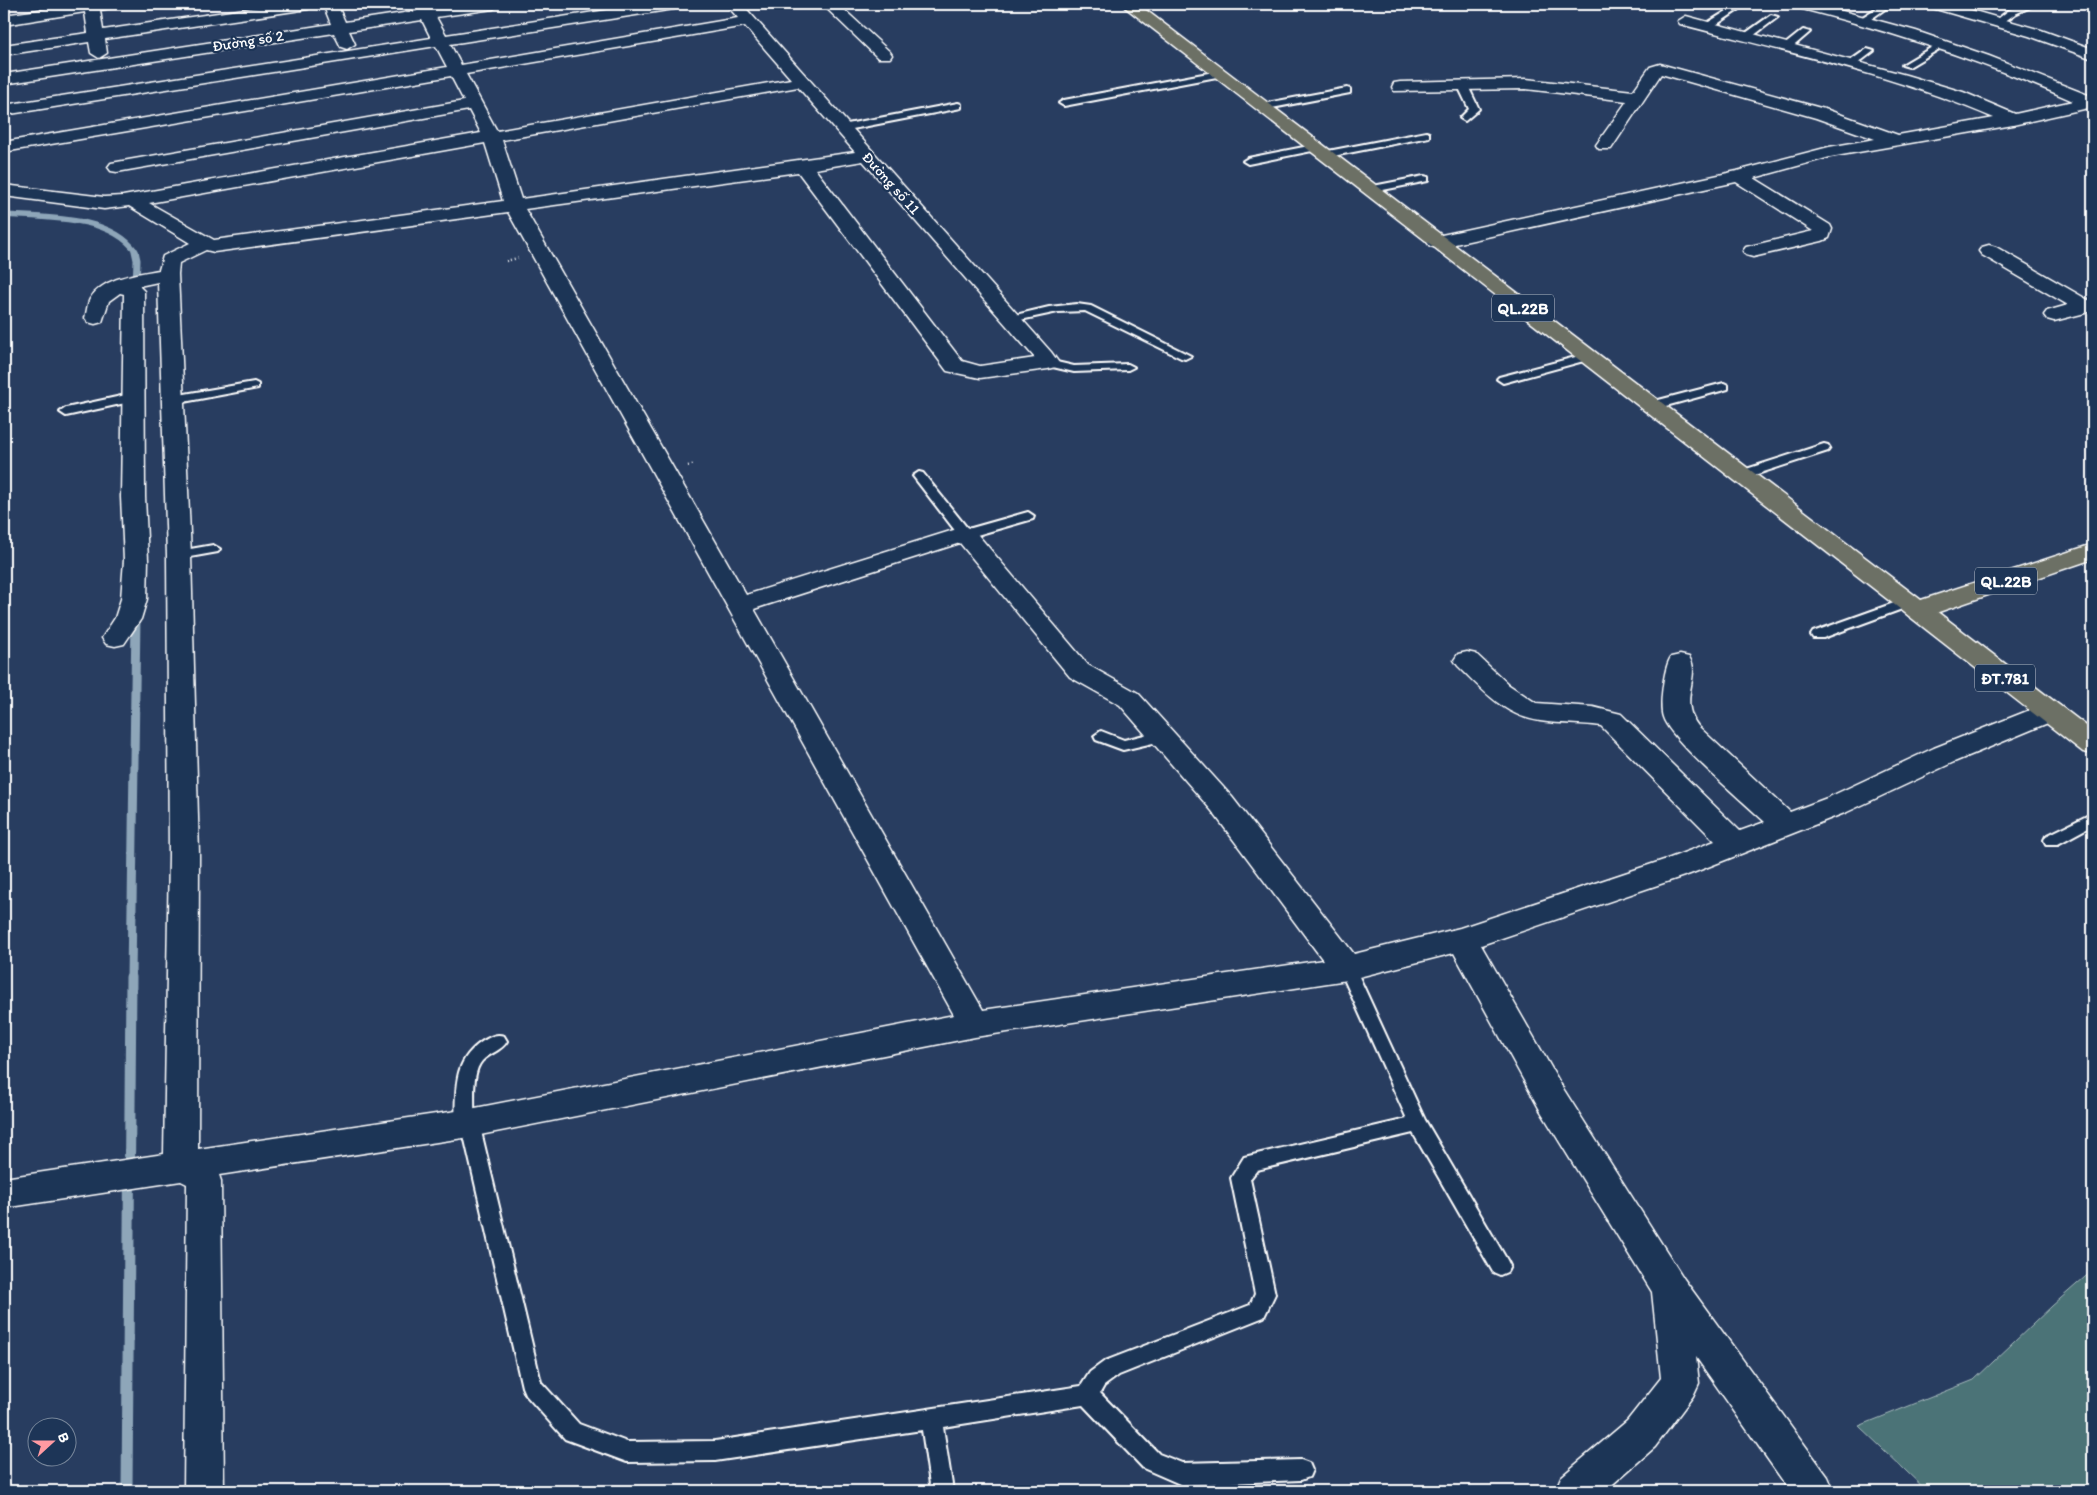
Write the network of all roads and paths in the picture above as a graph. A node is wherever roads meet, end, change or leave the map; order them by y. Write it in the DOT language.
graph roads {
  1 [pos="110,4"];
  2 [pos="308,4"];
  3 [pos="330,4"];
  4 [pos="493,4"];
  5 [pos="674,4"];
  6 [pos="734,4"];
  7 [pos="829,4"];
  8 [pos="1134,4"];
  9 [pos="1743,4"];
  10 [pos="1801,4"];
  11 [pos="1888,4"];
  12 [pos="1934,4"];
  13 [pos="2033,4"];
  14 [pos="92,6"];
  15 [pos="243,8"];
  16 [pos="424,9"];
  17 [pos="1774,17"];
  18 [pos="4,20"];
  19 [pos="1864,20"];
  20 [pos="748,21"];
  21 [pos="1686,21"];
  22 [pos="1998,22"];
  23 [pos="340,27"];
  24 [pos="1707,27"];
  25 [pos="1806,32"];
  26 [pos="96,35"];
  27 [pos="1746,37"];
  28 [pos="252,40"];
  29 [pos="440,41"];
  30 [pos="1942,45"];
  31 [pos="1786,48"];
  32 [pos="4,50"];
  33 [pos="1870,51"];
  34 [pos="2093,54"];
  35 [pos="351,55"];
  36 [pos="884,55"];
  37 [pos="101,64"];
  38 [pos="1850,65"];
  39 [pos="1906,65"];
  40 [pos="261,68"];
  41 [pos="456,72"];
  42 [pos="1219,74"];
  43 [pos="4,79"];
  44 [pos="801,82"];
  45 [pos="1463,86"];
  46 [pos="365,87"];
  47 [pos="1400,87"];
  48 [pos="1347,91"];
  49 [pos="105,94"];
  50 [pos="1638,97"];
  51 [pos="271,102"];
  52 [pos="2092,102"];
  53 [pos="1064,103"];
  54 [pos="474,104"];
  55 [pos="958,106"];
  56 [pos="1262,107"];
  57 [pos="4,110"];
  58 [pos="1465,118"];
  59 [pos="379,120"];
  60 [pos="2013,120"];
  61 [pos="842,128"];
  62 [pos="110,129"];
  63 [pos="1426,135"];
  64 [pos="283,137"];
  65 [pos="492,137"];
  66 [pos="1896,140"];
  67 [pos="1605,145"];
  68 [pos="4,147"];
  69 [pos="1319,151"];
  70 [pos="389,155"];
  71 [pos="867,155"];
  72 [pos="1248,161"];
  73 [pos="803,166"];
  74 [pos="117,167"];
  75 [pos="296,172"];
  76 [pos="1739,176"];
  77 [pos="1424,179"];
  78 [pos="4,190"];
  79 [pos="1368,190"];
  80 [pos="128,202"];
  81 [pos="514,206"];
  82 [pos="1437,242"];
  83 [pos="204,244"];
  84 [pos="1752,251"];
  85 [pos="1989,252"];
  86 [pos="160,276"];
  87 [pos="127,283"];
  88 [pos="2089,306"];
  89 [pos="2054,315"];
  90 [pos="95,318"];
  91 [pos="1011,319"];
  92 [pos="1185,356"];
  93 [pos="1587,357"];
  94 [pos="1048,363"];
  95 [pos="1128,367"];
  96 [pos="1503,379"];
  97 [pos="254,386"];
  98 [pos="1724,387"];
  99 [pos="135,397"];
  100 [pos="173,400"];
  101 [pos="1651,406"];
  102 [pos="66,412"];
  103 [pos="1824,448"];
  104 [pos="1741,475"];
  105 [pos="919,476"];
  106 [pos="1028,516"];
  107 [pos="965,534"];
  108 [pos="213,549"];
  109 [pos="2093,551"];
  110 [pos="179,555"];
  111 [pos="739,605"];
  112 [pos="1913,606"];
  113 [pos="1818,635"];
  114 [pos="115,638"];
  115 [pos="1467,660"];
  116 [pos="1680,663"];
  117 [pos="2050,712"];
  118 [pos="1101,736"];
  119 [pos="1161,736"];
  120 [pos="2093,745"];
  121 [pos="2093,818"];
  122 [pos="1786,825"];
  123 [pos="2052,840"];
  124 [pos="1735,844"];
  125 [pos="1462,939"];
  126 [pos="1347,968"];
  127 [pos="975,1024"];
  128 [pos="498,1041"];
  129 [pos="467,1123"];
  130 [pos="1418,1124"];
  131 [pos="169,1167"];
  132 [pos="4,1193"];
  133 [pos="1500,1266"];
  134 [pos="1670,1289"];
  135 [pos="1087,1395"];
  136 [pos="931,1419"];
  137 [pos="1301,1470"];
  138 [pos="204,1491"];
  139 [pos="942,1491"];
  140 [pos="1576,1491"];
  141 [pos="1814,1491"];
  1 -- 14 [label="street"];
  2 -- 15 [label="street"];
  3 -- 23 [label="street"];
  4 -- 16 [label="street, Đường số 2"];
  5 -- 29 [label="street"];
  6 -- 20 [label="street, Đường số 11"];
  7 -- 36 [label="street"];
  8 -- 42 [label="main road, QL.22B"];
  9 -- 24 [label="lane"];
  10 -- 19 [label="street"];
  11 -- 19 [label="lane"];
  12 -- 22 [label="street"];
  13 -- 22 [label="lane"];
  14 -- 18 [label="street"];
  14 -- 26 [label="street"];
  15 -- 26 [label="street"];
  15 -- 28 [label="street"];
  16 -- 23 [label="street, Đường số 2"];
  16 -- 29 [label="street"];
  17 -- 27 [label="lane"];
  19 -- 30 [label="street"];
  20 -- 41 [label="street"];
  20 -- 44 [label="street, Đường số 11"];
  21 -- 24 [label="street"];
  22 -- 34 [label="street"];
  23 -- 28 [label="street, Đường số 2"];
  23 -- 35 [label="street"];
  24 -- 27 [label="street"];
  25 -- 31 [label="lane"];
  26 -- 32 [label="street"];
  26 -- 37 [label="street"];
  27 -- 31 [label="street"];
  28 -- 37 [label="street, Đường số 2"];
  28 -- 40 [label="street"];
  29 -- 35 [label="street"];
  29 -- 41 [label="street"];
  30 -- 39 [label="lane"];
  30 -- 52 [label="street"];
  31 -- 38 [label="street"];
  33 -- 38 [label="lane"];
  35 -- 40 [label="street"];
  35 -- 46 [label="street"];
  37 -- 43 [label="street, Đường số 2"];
  37 -- 49 [label="street"];
  38 -- 60 [label="street"];
  40 -- 49 [label="street"];
  40 -- 51 [label="street"];
  41 -- 46 [label="street"];
  41 -- 54 [label="street"];
  42 -- 53 [label="lane"];
  42 -- 56 [label="main road, QL.22B"];
  44 -- 61 [label="street, Đường số 11"];
  44 -- 65 [label="street"];
  45 -- 47 [label="street"];
  45 -- 50 [label="street"];
  45 -- 58 [label="lane"];
  46 -- 51 [label="street"];
  46 -- 59 [label="street"];
  48 -- 56 [label="lane"];
  49 -- 57 [label="street"];
  49 -- 62 [label="street"];
  50 -- 66 [label="street"];
  50 -- 67 [label="street"];
  51 -- 62 [label="street"];
  51 -- 64 [label="street"];
  52 -- 60 [label="street"];
  54 -- 59 [label="street"];
  54 -- 65 [label="street"];
  55 -- 61 [label="lane"];
  56 -- 69 [label="main road, QL.22B"];
  59 -- 64 [label="street"];
  59 -- 70 [label="street"];
  60 -- 66 [label="street"];
  61 -- 71 [label="street, Đường số 11"];
  62 -- 68 [label="street"];
  62 -- 74 [label="street"];
  63 -- 69 [label="lane"];
  64 -- 74 [label="street"];
  64 -- 75 [label="street"];
  65 -- 70 [label="street"];
  65 -- 81 [label="street"];
  66 -- 76 [label="street"];
  69 -- 72 [label="lane"];
  69 -- 79 [label="main road, QL.22B"];
  70 -- 75 [label="street"];
  71 -- 73 [label="street"];
  71 -- 91 [label="street, Đường số 11"];
  73 -- 81 [label="street"];
  73 -- 94 [label="street"];
  74 -- 80 [label="street"];
  75 -- 80 [label="street"];
  76 -- 82 [label="street"];
  76 -- 84 [label="street"];
  77 -- 79 [label="lane"];
  78 -- 80 [label="street"];
  79 -- 82 [label="main road, QL.22B"];
  80 -- 83 [label="street"];
  81 -- 83 [label="street"];
  81 -- 111 [label="street"];
  82 -- 93 [label="main road, QL.22B"];
  83 -- 86 [label="street"];
  85 -- 88 [label="street"];
  86 -- 87 [label="street"];
  86 -- 100 [label="street"];
  87 -- 90 [label="street"];
  87 -- 99 [label="street"];
  88 -- 89 [label="street"];
  91 -- 92 [label="lane"];
  91 -- 94 [label="street, Đường số 11"];
  93 -- 96 [label="lane"];
  93 -- 101 [label="main road, QL.22B"];
  94 -- 95 [label="lane"];
  97 -- 100 [label="lane"];
  98 -- 101 [label="lane"];
  99 -- 102 [label="lane"];
  99 -- 114 [label="street"];
  100 -- 110 [label="street"];
  101 -- 104 [label="main road, QL.22B"];
  103 -- 104 [label="lane"];
  104 -- 112 [label="main road, QL.22B"];
  105 -- 107 [label="lane"];
  106 -- 107 [label="lane"];
  107 -- 111 [label="street"];
  107 -- 119 [label="street"];
  108 -- 110 [label="lane"];
  109 -- 112 [label="main road, QL.22B"];
  110 -- 131 [label="street"];
  111 -- 127 [label="street"];
  112 -- 113 [label="lane"];
  112 -- 117 [label="main road, ĐT.781"];
  115 -- 124 [label="street"];
  116 -- 122 [label="street"];
  117 -- 120 [label="main road, ĐT.781"];
  117 -- 122 [label="street"];
  118 -- 119 [label="lane"];
  119 -- 126 [label="street"];
  121 -- 123 [label="lane"];
  122 -- 124 [label="street"];
  124 -- 125 [label="street"];
  125 -- 126 [label="street"];
  125 -- 134 [label="street"];
  126 -- 127 [label="street"];
  126 -- 130 [label="lane"];
  127 -- 129 [label="street"];
  128 -- 129 [label="lane"];
  129 -- 131 [label="street"];
  129 -- 136 [label="lane"];
  130 -- 133 [label="lane"];
  130 -- 135 [label="lane"];
  131 -- 132 [label="street"];
  131 -- 138 [label="street"];
  134 -- 140 [label="street"];
  134 -- 141 [label="street"];
  135 -- 136 [label="lane"];
  135 -- 137 [label="lane"];
  136 -- 139 [label="lane"];
}
